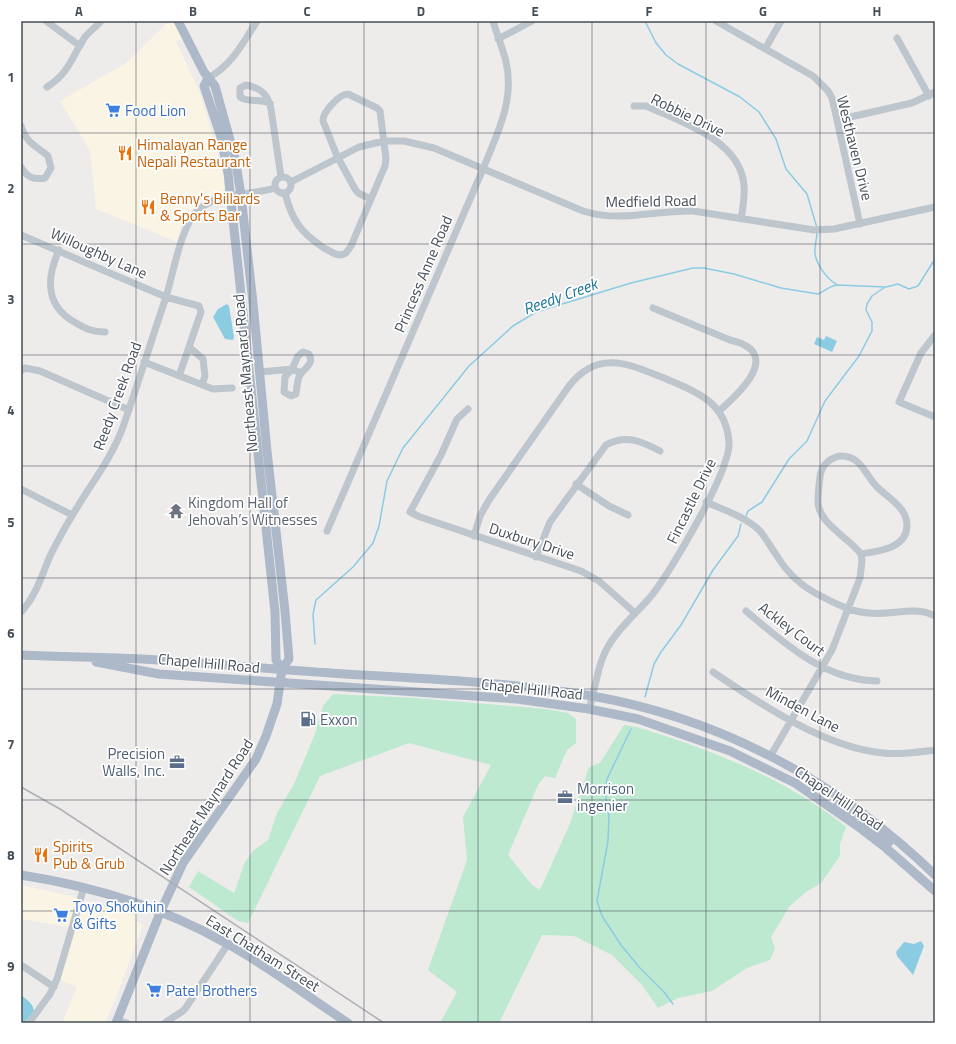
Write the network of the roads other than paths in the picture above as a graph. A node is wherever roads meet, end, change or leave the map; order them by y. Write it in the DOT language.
graph roads {
  1 [pos="46,21"];
  2 [pos="101,21"];
  3 [pos="178,21"];
  4 [pos="257,21"];
  5 [pos="493,21"];
  6 [pos="532,21"];
  7 [pos="716,21"];
  8 [pos="781,21"];
  9 [pos="897,38"];
  10 [pos="498,39"];
  11 [pos="80,46"];
  12 [pos="765,49"];
  13 [pos="208,78"];
  14 [pos="47,87"];
  15 [pos="932,94"];
  16 [pos="270,103"];
  17 [pos="634,106"];
  18 [pos="837,120"];
  19 [pos="21,126"];
  20 [pos="384,141"];
  21 [pos="337,156"];
  22 [pos="21,167"];
  23 [pos="483,168"];
  24 [pos="281,177"];
  25 [pos="291,182"];
  26 [pos="275,188"];
  27 [pos="285,193"];
  28 [pos="230,195"];
  29 [pos="241,195"];
  30 [pos="371,198"];
  31 [pos="935,207"];
  32 [pos="741,219"];
  33 [pos="860,224"];
  34 [pos="21,235"];
  35 [pos="59,250"];
  36 [pos="166,297"];
  37 [pos="653,308"];
  38 [pos="105,332"];
  39 [pos="935,335"];
  40 [pos="189,347"];
  41 [pos="144,362"];
  42 [pos="292,369"];
  43 [pos="21,371"];
  44 [pos="260,372"];
  45 [pos="301,373"];
  46 [pos="179,376"];
  47 [pos="202,385"];
  48 [pos="232,388"];
  49 [pos="468,409"];
  50 [pos="129,410"];
  51 [pos="719,411"];
  52 [pos="935,417"];
  53 [pos="660,450"];
  54 [pos="576,484"];
  55 [pos="21,489"];
  56 [pos="706,502"];
  57 [pos="72,515"];
  58 [pos="628,515"];
  59 [pos="327,532"];
  60 [pos="474,536"];
  61 [pos="860,554"];
  62 [pos="536,557"];
  63 [pos="848,609"];
  64 [pos="746,611"];
  65 [pos="21,612"];
  66 [pos="635,613"];
  67 [pos="935,616"];
  68 [pos="23,654"];
  69 [pos="77,658"];
  70 [pos="823,668"];
  71 [pos="282,669"];
  72 [pos="713,672"];
  73 [pos="877,681"];
  74 [pos="279,683"];
  75 [pos="593,696"];
  76 [pos="590,709"];
  77 [pos="792,721"];
  78 [pos="935,750"];
  79 [pos="771,755"];
  80 [pos="809,792"];
  81 [pos="864,814"];
  82 [pos="858,826"];
  83 [pos="21,875"];
  84 [pos="935,875"];
  85 [pos="935,880"];
  86 [pos="84,887"];
  87 [pos="935,891"];
  88 [pos="160,913"];
  89 [pos="228,944"];
  90 [pos="21,965"];
  91 [pos="54,987"];
  92 [pos="117,1021"];
  93 [pos="29,1023"];
  94 [pos="127,1023"];
  95 [pos="165,1023"];
  96 [pos="348,1023"];
  1 -- 11 [label="street"];
  2 -- 11 [label="street"];
  3 -- 13 [label="main road, Northeast Maynard Road"];
  4 -- 13 [label="street"];
  5 -- 10 [label="street, Princess Anne Road"];
  6 -- 10 [label="street"];
  7 -- 12 [label="street, Westhaven Drive"];
  8 -- 12 [label="street"];
  9 -- 15 [label="street"];
  10 -- 23 [label="street, Princess Anne Road"];
  11 -- 14 [label="street"];
  12 -- 18 [label="street, Westhaven Drive"];
  13 -- 28 [label="main road, Northeast Maynard Road"];
  13 -- 29 [label="main road, Northeast Maynard Road"];
  15 -- 18 [label="street"];
  16 -- 24 [label="street"];
  17 -- 32 [label="street, Robbie Drive"];
  18 -- 33 [label="street, Westhaven Drive"];
  19 -- 22 [label="street"];
  20 -- 21 [label="street, Medfield Road"];
  20 -- 21 [label="street"];
  20 -- 23 [label="street, Medfield Road"];
  20 -- 30 [label="street"];
  21 -- 25 [label="street, Medfield Road"];
  21 -- 30 [label="street"];
  23 -- 32 [label="street, Medfield Road"];
  23 -- 59 [label="street, Princess Anne Road"];
  24 -- 25 [label="street"];
  24 -- 26 [label="street"];
  25 -- 27 [label="street"];
  26 -- 27 [label="street"];
  26 -- 29 [label="street"];
  27 -- 30 [label="street"];
  28 -- 29 [label="street"];
  28 -- 36 [label="street, Reedy Creek Road"];
  28 -- 71 [label="main road, Northeast Maynard Road"];
  29 -- 44 [label="main road, Northeast Maynard Road"];
  31 -- 33 [label="street, Medfield Road"];
  32 -- 33 [label="street, Medfield Road"];
  34 -- 35 [label="street, Willoughby Lane"];
  35 -- 36 [label="street, Willoughby Lane"];
  35 -- 38 [label="street"];
  36 -- 40 [label="street, Willoughby Lane"];
  36 -- 41 [label="street, Reedy Creek Road"];
  37 -- 51 [label="street"];
  39 -- 52 [label="street"];
  40 -- 46 [label="street"];
  40 -- 47 [label="street"];
  41 -- 46 [label="street"];
  41 -- 50 [label="street, Reedy Creek Road"];
  42 -- 44 [label="street"];
  42 -- 45 [label="street"];
  42 -- 45 [label="street"];
  42 -- 45 [label="street"];
  43 -- 50 [label="street"];
  44 -- 71 [label="main road, Northeast Maynard Road"];
  46 -- 47 [label="street"];
  47 -- 48 [label="street"];
  49 -- 60 [label="street, Duxbury Drive"];
  50 -- 57 [label="street, Reedy Creek Road"];
  51 -- 56 [label="street, Fincastle Drive"];
  51 -- 60 [label="street, Fincastle Drive"];
  53 -- 54 [label="street"];
  54 -- 58 [label="street"];
  54 -- 62 [label="street"];
  55 -- 57 [label="street"];
  56 -- 63 [label="street"];
  56 -- 66 [label="street, Fincastle Drive"];
  57 -- 65 [label="street, Reedy Creek Road"];
  60 -- 62 [label="street, Duxbury Drive"];
  61 -- 61 [label="street"];
  61 -- 63 [label="street"];
  62 -- 66 [label="street, Duxbury Drive"];
  63 -- 67 [label="street"];
  63 -- 70 [label="street"];
  64 -- 70 [label="street, Ackley Court"];
  66 -- 75 [label="street, Fincastle Drive"];
  68 -- 69 [label="main road, Chapel Hill Road"];
  69 -- 71 [label="main road, Chapel Hill Road"];
  69 -- 74 [label="main road, Chapel Hill Road"];
  70 -- 73 [label="street, Ackley Court"];
  70 -- 77 [label="street"];
  71 -- 74 [label="main road, Northeast Maynard Road"];
  71 -- 75 [label="main road, Chapel Hill Road"];
  72 -- 77 [label="street, Minden Lane"];
  74 -- 76 [label="main road, Chapel Hill Road"];
  74 -- 88 [label="main road, Northeast Maynard Road"];
  75 -- 76 [label="street, Fincastle Drive"];
  75 -- 79 [label="main road, Chapel Hill Road"];
  76 -- 80 [label="main road, Chapel Hill Road"];
  77 -- 78 [label="street, Minden Lane"];
  77 -- 79 [label="street"];
  79 -- 81 [label="main road, Chapel Hill Road"];
  80 -- 81 [label="main road"];
  80 -- 82 [label="main road, Chapel Hill Road"];
  81 -- 84 [label="main road, Chapel Hill Road"];
  82 -- 85 [label="main road"];
  82 -- 87 [label="main road, Chapel Hill Road"];
  83 -- 86 [label="main road, East Chatham Street"];
  86 -- 88 [label="main road, East Chatham Street"];
  86 -- 91 [label="street"];
  88 -- 89 [label="main road, East Chatham Street"];
  88 -- 92 [label="main road, Northeast Maynard Road"];
  89 -- 95 [label="street"];
  89 -- 96 [label="main road, East Chatham Street"];
  90 -- 91 [label="street"];
  91 -- 93 [label="street"];
  92 -- 94 [label="street"];
}
